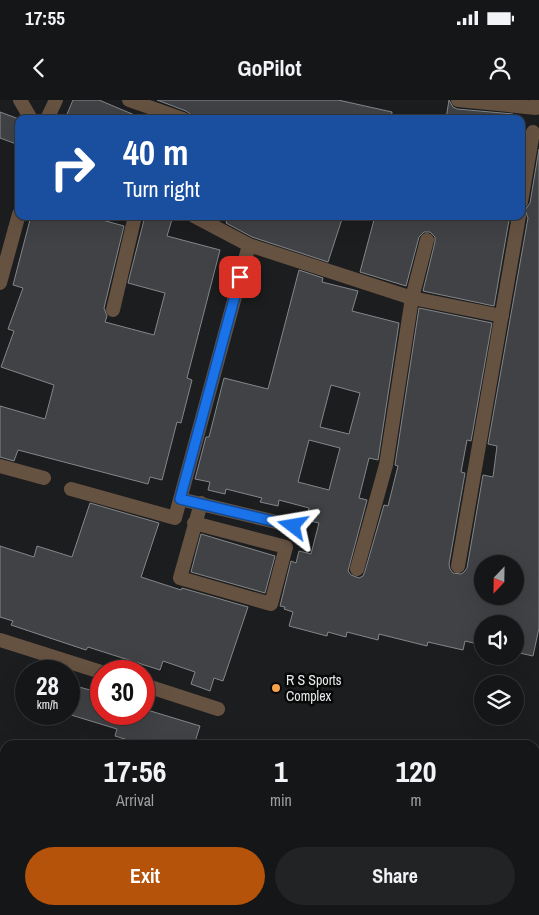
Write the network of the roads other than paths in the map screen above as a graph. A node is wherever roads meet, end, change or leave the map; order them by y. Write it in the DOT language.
graph roads {
  1 [pos="20,100"];
  2 [pos="56,100"];
  3 [pos="129,100"];
  4 [pos="458,100"];
  5 [pos="537,100"];
  6 [pos="29,115"];
  7 [pos="49,115"];
  8 [pos="172,115"];
  9 [pos="533,132"];
  10 [pos="525,179"];
  11 [pos="17,220"];
  12 [pos="134,220"];
  13 [pos="202,220"];
  14 [pos="518,220"];
  15 [pos="427,240"];
  16 [pos="249,245"];
  17 [pos="0,283"];
  18 [pos="412,298"];
  19 [pos="113,310"];
  20 [pos="502,316"];
  21 [pos="0,466"];
  22 [pos="44,478"];
  23 [pos="70,489"];
  24 [pos="180,499"];
  25 [pos="201,503"];
  26 [pos="277,522"];
  27 [pos="194,523"];
  28 [pos="293,526"];
  29 [pos="272,543"];
  30 [pos="458,566"];
  31 [pos="357,569"];
  32 [pos="0,640"];
  33 [pos="90,669"];
  34 [pos="155,689"];
  35 [pos="218,709"];
  1 -- 6 [label="street"];
  2 -- 7 [label="street"];
  3 -- 8 [label="street"];
  4 -- 5 [label="street"];
  9 -- 10 [label="street"];
  11 -- 17 [label="street"];
  12 -- 19 [label="street"];
  13 -- 16 [label="street"];
  14 -- 20 [label="street"];
  15 -- 18 [label="street"];
  16 -- 18 [label="street"];
  16 -- 24 [label="street"];
  18 -- 20 [label="street"];
  18 -- 31 [label="street"];
  20 -- 30 [label="street"];
  21 -- 22 [label="street"];
  23 -- 24 [label="street"];
  24 -- 25 [label="street"];
  25 -- 26 [label="street"];
  25 -- 27 [label="street"];
  26 -- 28 [label="street"];
  26 -- 29 [label="street"];
  27 -- 29 [label="street"];
  27 -- 29 [label="street"];
  32 -- 33 [label="street"];
  34 -- 35 [label="street"];
}
